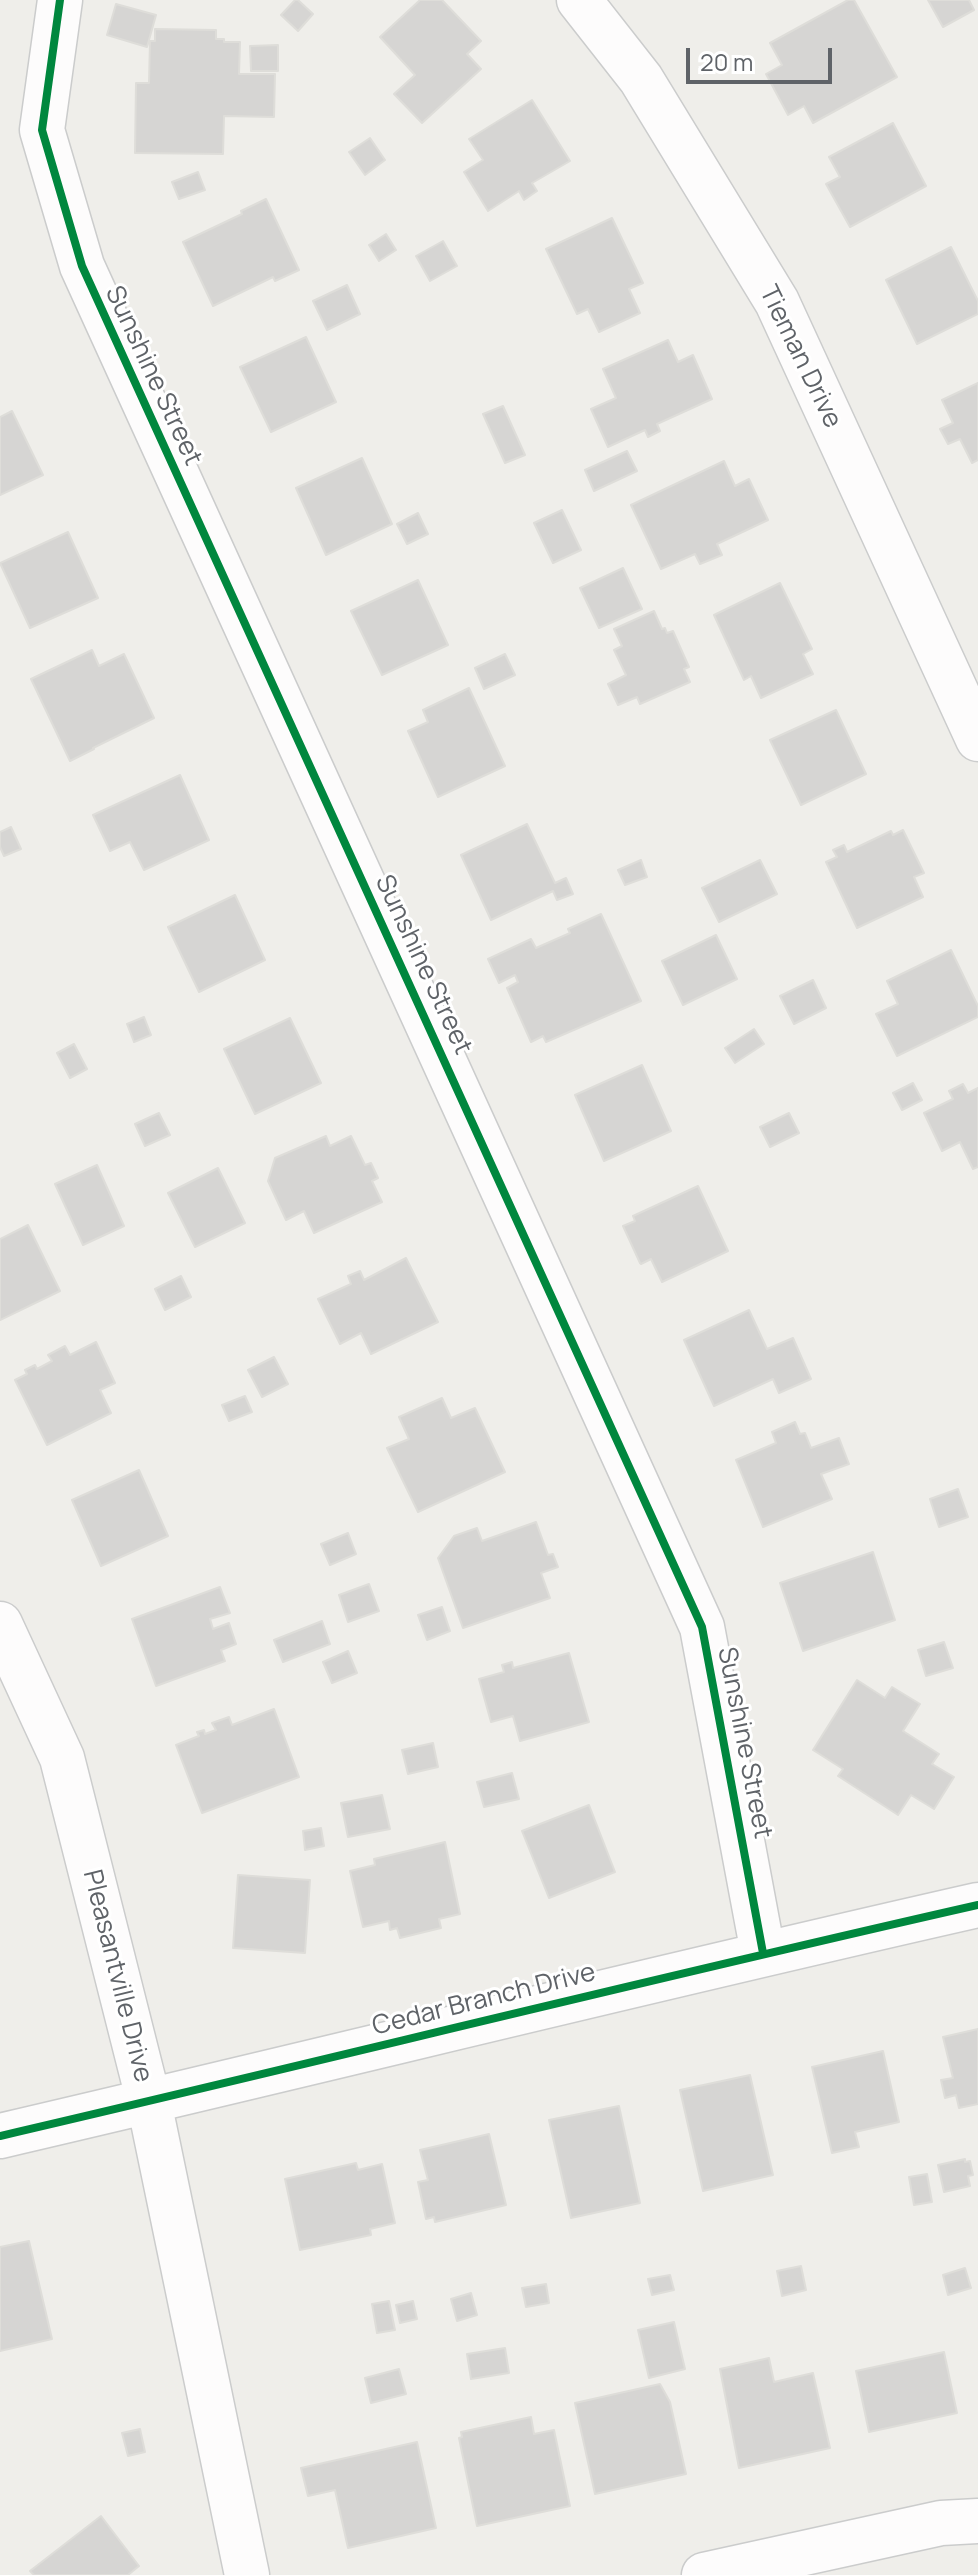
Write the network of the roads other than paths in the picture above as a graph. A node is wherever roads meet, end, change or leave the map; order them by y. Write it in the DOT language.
graph roads {
  1 [pos="60,0"];
  2 [pos="579,0"];
  3 [pos="978,739"];
  4 [pos="0,1624"];
  5 [pos="978,1905"];
  6 [pos="763,1953"];
  7 [pos="149,2102"];
  8 [pos="0,2136"];
  9 [pos="978,2521"];
  10 [pos="247,2575"];
  11 [pos="704,2575"];
  1 -- 6 [label="street, Sunshine Street"];
  2 -- 3 [label="street, Tieman Drive"];
  4 -- 7 [label="street, Pleasantville Drive"];
  5 -- 6 [label="street, Cedar Branch Drive"];
  6 -- 7 [label="street, Cedar Branch Drive"];
  7 -- 8 [label="street, Cedar Branch Drive"];
  7 -- 10 [label="street, Pleasantville Drive"];
  9 -- 11 [label="street"];
}
